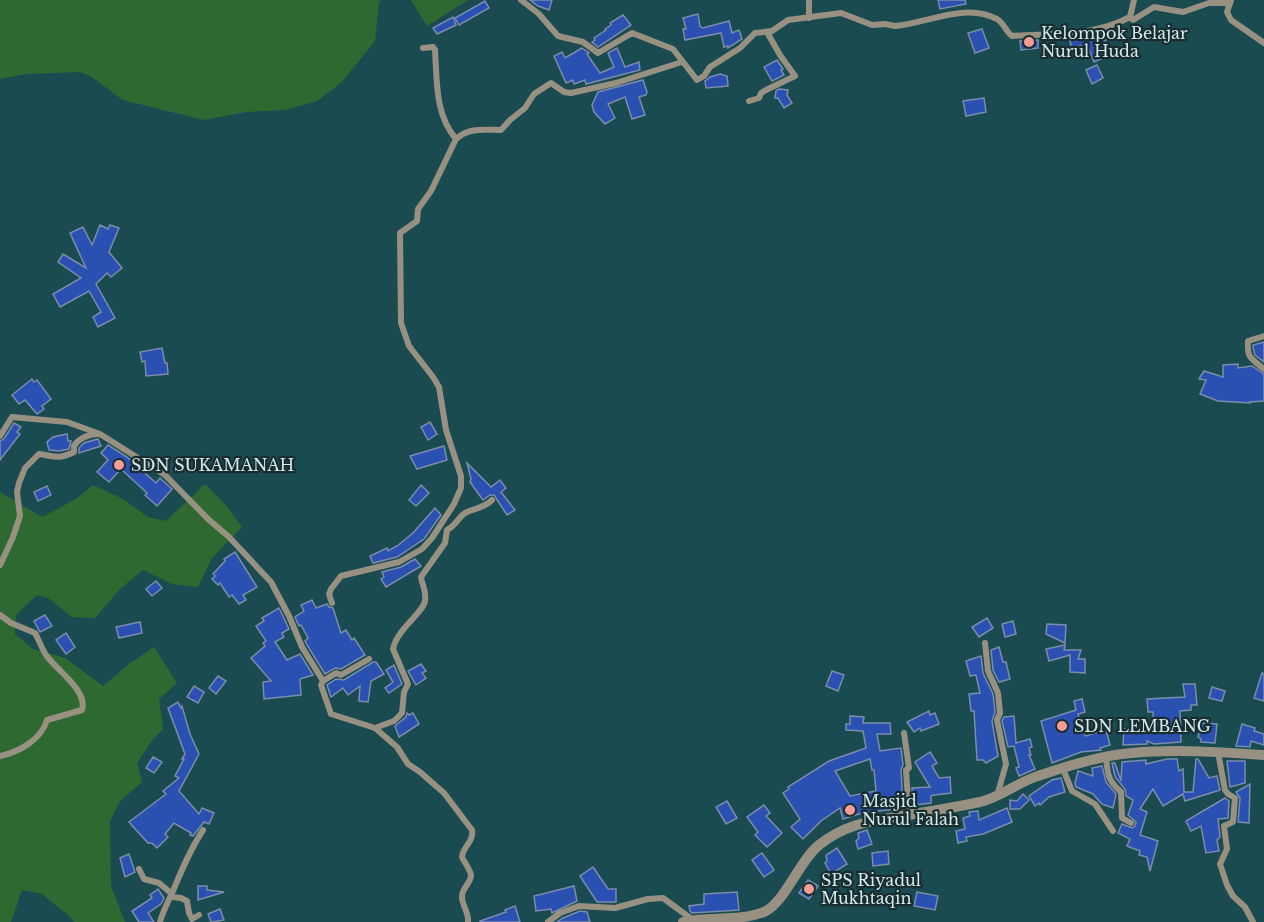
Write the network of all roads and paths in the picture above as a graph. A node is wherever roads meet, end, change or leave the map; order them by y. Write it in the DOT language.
graph roads {
  1 [pos="521,0"];
  2 [pos="809,0"];
  3 [pos="1134,0"];
  4 [pos="1231,2"];
  5 [pos="1130,17"];
  6 [pos="809,18"];
  7 [pos="767,32"];
  8 [pos="1264,43"];
  9 [pos="423,48"];
  10 [pos="682,62"];
  11 [pos="749,102"];
  12 [pos="456,139"];
  13 [pos="1264,336"];
  14 [pos="1264,369"];
  15 [pos="100,434"];
  16 [pos="0,436"];
  17 [pos="492,500"];
  18 [pos="0,565"];
  19 [pos="332,603"];
  20 [pos="0,615"];
  21 [pos="985,643"];
  22 [pos="369,659"];
  23 [pos="323,681"];
  24 [pos="375,728"];
  25 [pos="904,733"];
  26 [pos="1218,752"];
  27 [pos="1264,755"];
  28 [pos="0,756"];
  29 [pos="1106,757"];
  30 [pos="1063,769"];
  31 [pos="997,796"];
  32 [pos="909,815"];
  33 [pos="1131,823"];
  34 [pos="203,830"];
  35 [pos="1113,831"];
  36 [pos="139,869"];
  37 [pos="172,894"];
  38 [pos="199,915"];
  39 [pos="688,921"];
  40 [pos="160,922"];
  41 [pos="468,922"];
  42 [pos="548,922"];
  43 [pos="1253,922"];
  1 -- 10 [label="street"];
  2 -- 6 [label="street"];
  3 -- 5 [label="street"];
  4 -- 5 [label="street"];
  4 -- 8 [label="street"];
  5 -- 6 [label="street"];
  6 -- 7 [label="street"];
  7 -- 10 [label="street"];
  7 -- 11 [label="street"];
  9 -- 12 [label="street"];
  10 -- 12 [label="street"];
  12 -- 19 [label="street"];
  13 -- 14 [label="street"];
  15 -- 16 [label="street"];
  15 -- 18 [label="street"];
  15 -- 23 [label="street"];
  17 -- 24 [label="street"];
  20 -- 28 [label="street"];
  21 -- 31 [label="street"];
  22 -- 23 [label="street"];
  23 -- 24 [label="street"];
  24 -- 41 [label="street"];
  25 -- 32 [label="street"];
  26 -- 27 [label="street"];
  26 -- 29 [label="street"];
  26 -- 43 [label="street"];
  29 -- 30 [label="street"];
  29 -- 33 [label="street"];
  30 -- 31 [label="street"];
  30 -- 35 [label="street"];
  31 -- 32 [label="street"];
  32 -- 39 [label="street"];
  34 -- 37 [label="street"];
  36 -- 37 [label="street"];
  37 -- 38 [label="street"];
  37 -- 40 [label="street"];
  39 -- 42 [label="street"];
}
